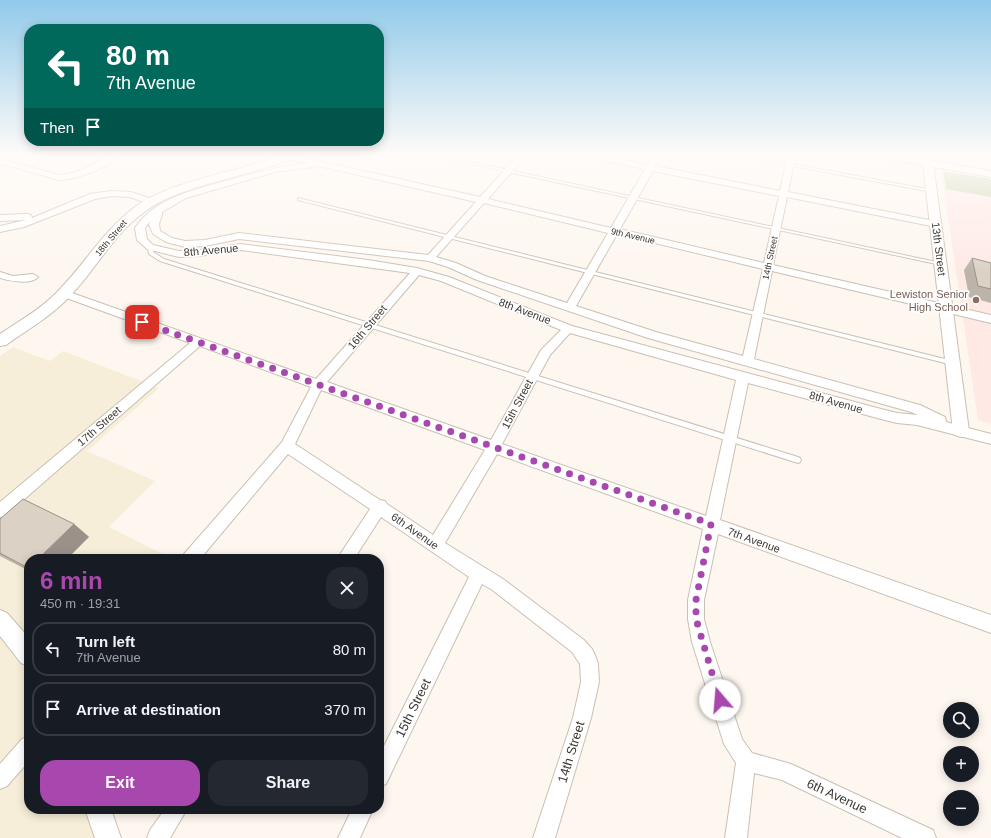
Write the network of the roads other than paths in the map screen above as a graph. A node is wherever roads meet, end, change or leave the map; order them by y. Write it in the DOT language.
graph roads {
  1 [pos="109,193"];
  2 [pos="126,193"];
  3 [pos="175,193"];
  4 [pos="192,193"];
  5 [pos="451,193"];
  6 [pos="488,193"];
  7 [pos="611,193"];
  8 [pos="637,193"];
  9 [pos="779,193"];
  10 [pos="932,193"];
  11 [pos="784,194"];
  12 [pos="634,198"];
  13 [pos="299,199"];
  14 [pos="482,200"];
  15 [pos="154,207"];
  16 [pos="60,209"];
  17 [pos="0,218"];
  18 [pos="936,224"];
  19 [pos="776,228"];
  20 [pos="0,229"];
  21 [pos="615,231"];
  22 [pos="450,236"];
  23 [pos="150,248"];
  24 [pos="430,258"];
  25 [pos="941,264"];
  26 [pos="768,267"];
  27 [pos="417,271"];
  28 [pos="592,272"];
  29 [pos="0,275"];
  30 [pos="33,277"];
  31 [pos="65,294"];
  32 [pos="570,308"];
  33 [pos="947,309"];
  34 [pos="758,314"];
  35 [pos="991,319"];
  36 [pos="369,325"];
  37 [pos="568,329"];
  38 [pos="0,341"];
  39 [pos="198,342"];
  40 [pos="748,361"];
  41 [pos="953,363"];
  42 [pos="532,377"];
  43 [pos="743,377"];
  44 [pos="318,385"];
  45 [pos="961,431"];
  46 [pos="991,439"];
  47 [pos="730,440"];
  48 [pos="287,446"];
  49 [pos="494,447"];
  50 [pos="798,460"];
  51 [pos="380,506"];
  52 [pos="0,511"];
  53 [pos="711,524"];
  54 [pos="435,545"];
  55 [pos="194,554"];
  56 [pos="348,554"];
  57 [pos="479,574"];
  58 [pos="0,620"];
  59 [pos="991,624"];
  60 [pos="24,649"];
  61 [pos="589,664"];
  62 [pos="24,752"];
  63 [pos="746,761"];
  64 [pos="384,767"];
  65 [pos="0,779"];
  66 [pos="100,814"];
  67 [pos="174,814"];
  68 [pos="361,814"];
  69 [pos="108,838"];
  70 [pos="158,838"];
  71 [pos="349,838"];
  72 [pos="544,838"];
  73 [pos="736,838"];
  74 [pos="925,838"];
  1 -- 16 [label="street"];
  2 -- 15 [label="street"];
  3 -- 15 [label="main road, 18th Street"];
  4 -- 15 [label="street"];
  5 -- 14 [label="street, 9th Avenue"];
  6 -- 14 [label="street"];
  7 -- 12 [label="lane"];
  8 -- 12 [label="street"];
  9 -- 11 [label="street"];
  10 -- 18 [label="street, 13th Street"];
  11 -- 18 [label="street"];
  11 -- 19 [label="street, 14th Street"];
  12 -- 19 [label="lane"];
  12 -- 21 [label="street"];
  13 -- 22 [label="lane"];
  14 -- 21 [label="street, 9th Avenue"];
  14 -- 22 [label="street"];
  15 -- 23 [label="street"];
  15 -- 24 [label="street, 8th Avenue"];
  15 -- 31 [label="main road, 18th Street"];
  16 -- 17 [label="street"];
  16 -- 20 [label="street"];
  18 -- 25 [label="street, 13th Street"];
  19 -- 25 [label="lane"];
  19 -- 26 [label="street, 14th Street"];
  21 -- 26 [label="street, 9th Avenue"];
  21 -- 28 [label="street"];
  22 -- 24 [label="street"];
  22 -- 28 [label="lane"];
  23 -- 27 [label="street, 8th Avenue"];
  23 -- 36 [label="lane"];
  24 -- 32 [label="street, 8th Avenue"];
  25 -- 33 [label="street, 13th Street"];
  26 -- 33 [label="street, 9th Avenue"];
  26 -- 34 [label="street, 14th Street"];
  27 -- 36 [label="street, 16th Street"];
  27 -- 37 [label="street, 8th Avenue"];
  28 -- 32 [label="street"];
  28 -- 34 [label="lane"];
  29 -- 30 [label="street"];
  31 -- 38 [label="main road, 18th Street"];
  31 -- 39 [label="street, 7th Avenue"];
  32 -- 40 [label="street, 8th Avenue"];
  33 -- 35 [label="street, 9th Avenue"];
  33 -- 41 [label="street, 13th Street"];
  34 -- 40 [label="street, 14th Street"];
  34 -- 41 [label="lane"];
  36 -- 42 [label="lane"];
  36 -- 44 [label="street, 16th Street"];
  37 -- 42 [label="street, 15th Street"];
  37 -- 43 [label="street, 8th Avenue"];
  39 -- 44 [label="street, 7th Avenue"];
  39 -- 52 [label="street, 17th Street"];
  40 -- 45 [label="street, 8th Avenue"];
  41 -- 45 [label="street, 13th Street"];
  42 -- 47 [label="lane"];
  42 -- 49 [label="street, 15th Street"];
  43 -- 45 [label="street, 8th Avenue"];
  43 -- 47 [label="street"];
  44 -- 48 [label="street"];
  44 -- 49 [label="street, 7th Avenue"];
  45 -- 46 [label="street, 8th Avenue"];
  47 -- 50 [label="lane"];
  47 -- 53 [label="street"];
  48 -- 51 [label="street, 6th Avenue"];
  48 -- 55 [label="street"];
  49 -- 53 [label="street, 7th Avenue"];
  49 -- 54 [label="street, 15th Street"];
  51 -- 54 [label="street, 6th Avenue"];
  51 -- 56 [label="street"];
  53 -- 59 [label="street, 7th Avenue"];
  53 -- 63 [label="street"];
  54 -- 57 [label="street, 6th Avenue"];
  57 -- 61 [label="street, 6th Avenue"];
  57 -- 64 [label="street, 15th Street"];
  58 -- 60 [label="street"];
  61 -- 72 [label="street, 14th Street"];
  62 -- 65 [label="street"];
  63 -- 73 [label="street"];
  63 -- 74 [label="street, 6th Avenue"];
  66 -- 69 [label="street"];
  67 -- 70 [label="street"];
  68 -- 71 [label="street"];
}
